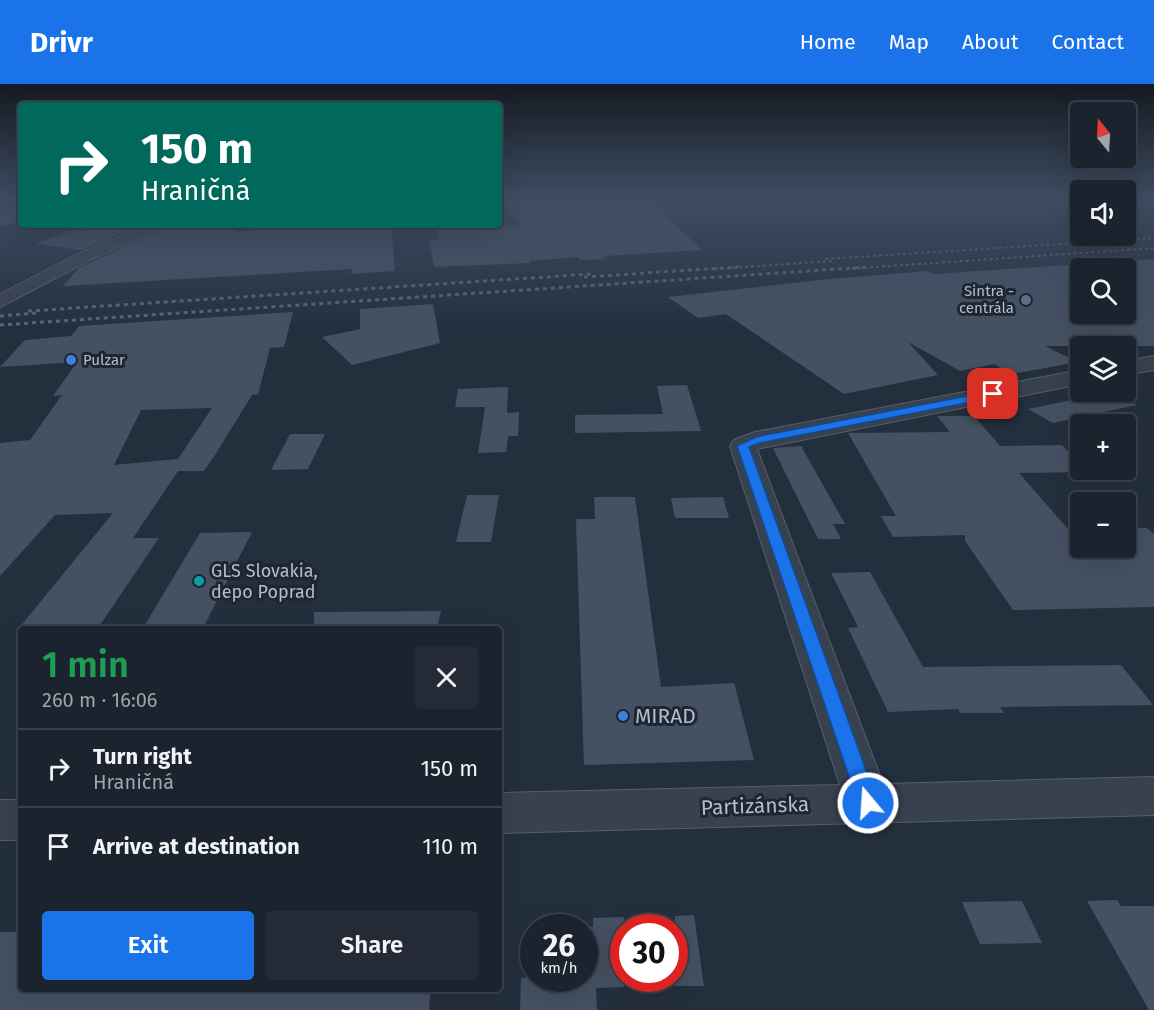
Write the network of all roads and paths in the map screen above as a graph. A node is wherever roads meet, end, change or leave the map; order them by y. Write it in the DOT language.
graph roads {
  1 [pos="117,243"];
  2 [pos="0,301"];
  3 [pos="1070,379"];
  4 [pos="1154,796"];
  5 [pos="868,803"];
  6 [pos="502,813"];
  7 [pos="0,820"];
  8 [pos="18,820"];
  1 -- 2 [label="street"];
  3 -- 5 [label="street"];
  4 -- 5 [label="street, Partizánska"];
  5 -- 6 [label="street, Partizánska"];
  7 -- 8 [label="street"];
}
